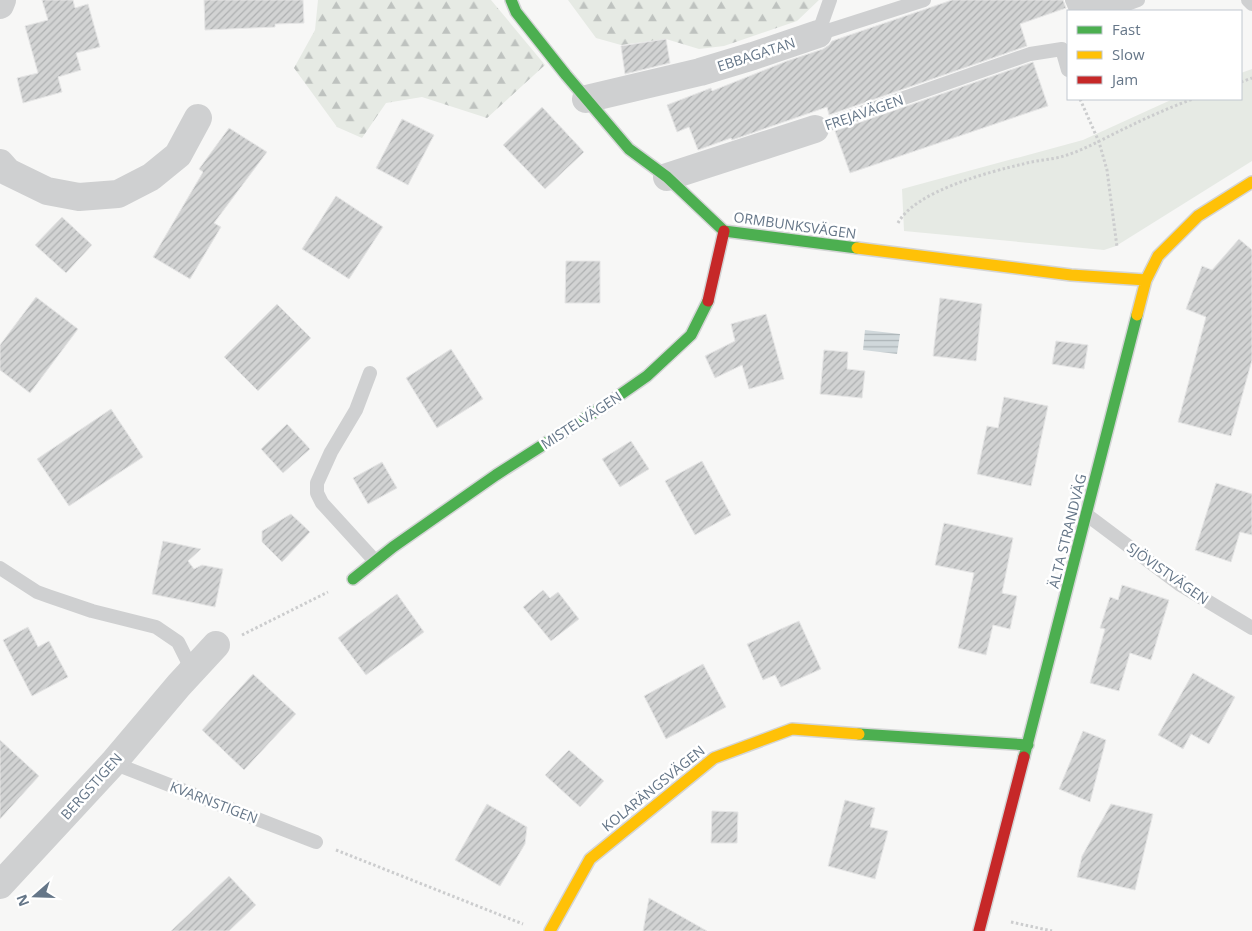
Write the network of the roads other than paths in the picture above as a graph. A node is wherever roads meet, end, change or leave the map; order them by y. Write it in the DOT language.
graph roads {
  1 [pos="2,0"];
  2 [pos="511,0"];
  3 [pos="830,0"];
  4 [pos="924,0"];
  5 [pos="1072,0"];
  6 [pos="1138,0"];
  7 [pos="1248,0"];
  8 [pos="1252,4"];
  9 [pos="0,5"];
  10 [pos="818,34"];
  11 [pos="1067,66"];
  12 [pos="586,99"];
  13 [pos="198,118"];
  14 [pos="815,129"];
  15 [pos="0,163"];
  16 [pos="667,177"];
  17 [pos="1252,182"];
  18 [pos="724,231"];
  19 [pos="1146,280"];
  20 [pos="370,373"];
  21 [pos="1087,515"];
  22 [pos="375,561"];
  23 [pos="0,568"];
  24 [pos="353,579"];
  25 [pos="1252,628"];
  26 [pos="216,645"];
  27 [pos="179,685"];
  28 [pos="1028,745"];
  29 [pos="113,763"];
  30 [pos="316,842"];
  31 [pos="0,885"];
  32 [pos="550,931"];
  33 [pos="979,931"];
  1 -- 9 [label="street"];
  2 -- 12 [label="street, ORMBUNKSVÄGEN"];
  3 -- 10 [label="lane"];
  4 -- 10 [label="lane, EBBAGATAN"];
  5 -- 6 [label="lane"];
  7 -- 8 [label="lane"];
  10 -- 12 [label="street, EBBAGATAN"];
  11 -- 14 [label="lane, FREJAVÄGEN"];
  12 -- 16 [label="street, ORMBUNKSVÄGEN"];
  13 -- 15 [label="street"];
  14 -- 16 [label="street, FREJAVÄGEN"];
  16 -- 18 [label="street, ORMBUNKSVÄGEN"];
  17 -- 19 [label="street, ÄLTA STRANDVÄG"];
  18 -- 19 [label="street, ORMBUNKSVÄGEN"];
  18 -- 22 [label="street, MISTELVÄGEN"];
  19 -- 21 [label="street, ÄLTA STRANDVÄG"];
  20 -- 22 [label="lane"];
  21 -- 25 [label="lane, SJÖVISTVÄGEN"];
  21 -- 28 [label="street, ÄLTA STRANDVÄG"];
  22 -- 24 [label="street, MISTELVÄGEN"];
  23 -- 27 [label="lane, BERGSTIGEN"];
  26 -- 27 [label="street, BERGSTIGEN"];
  27 -- 29 [label="street, BERGSTIGEN"];
  28 -- 32 [label="street, KOLARÄNGSVÄGEN"];
  28 -- 33 [label="street, ÄLTA STRANDVÄG"];
  29 -- 30 [label="lane, KVARNSTIGEN"];
  29 -- 31 [label="street, BERGSTIGEN"];
}
